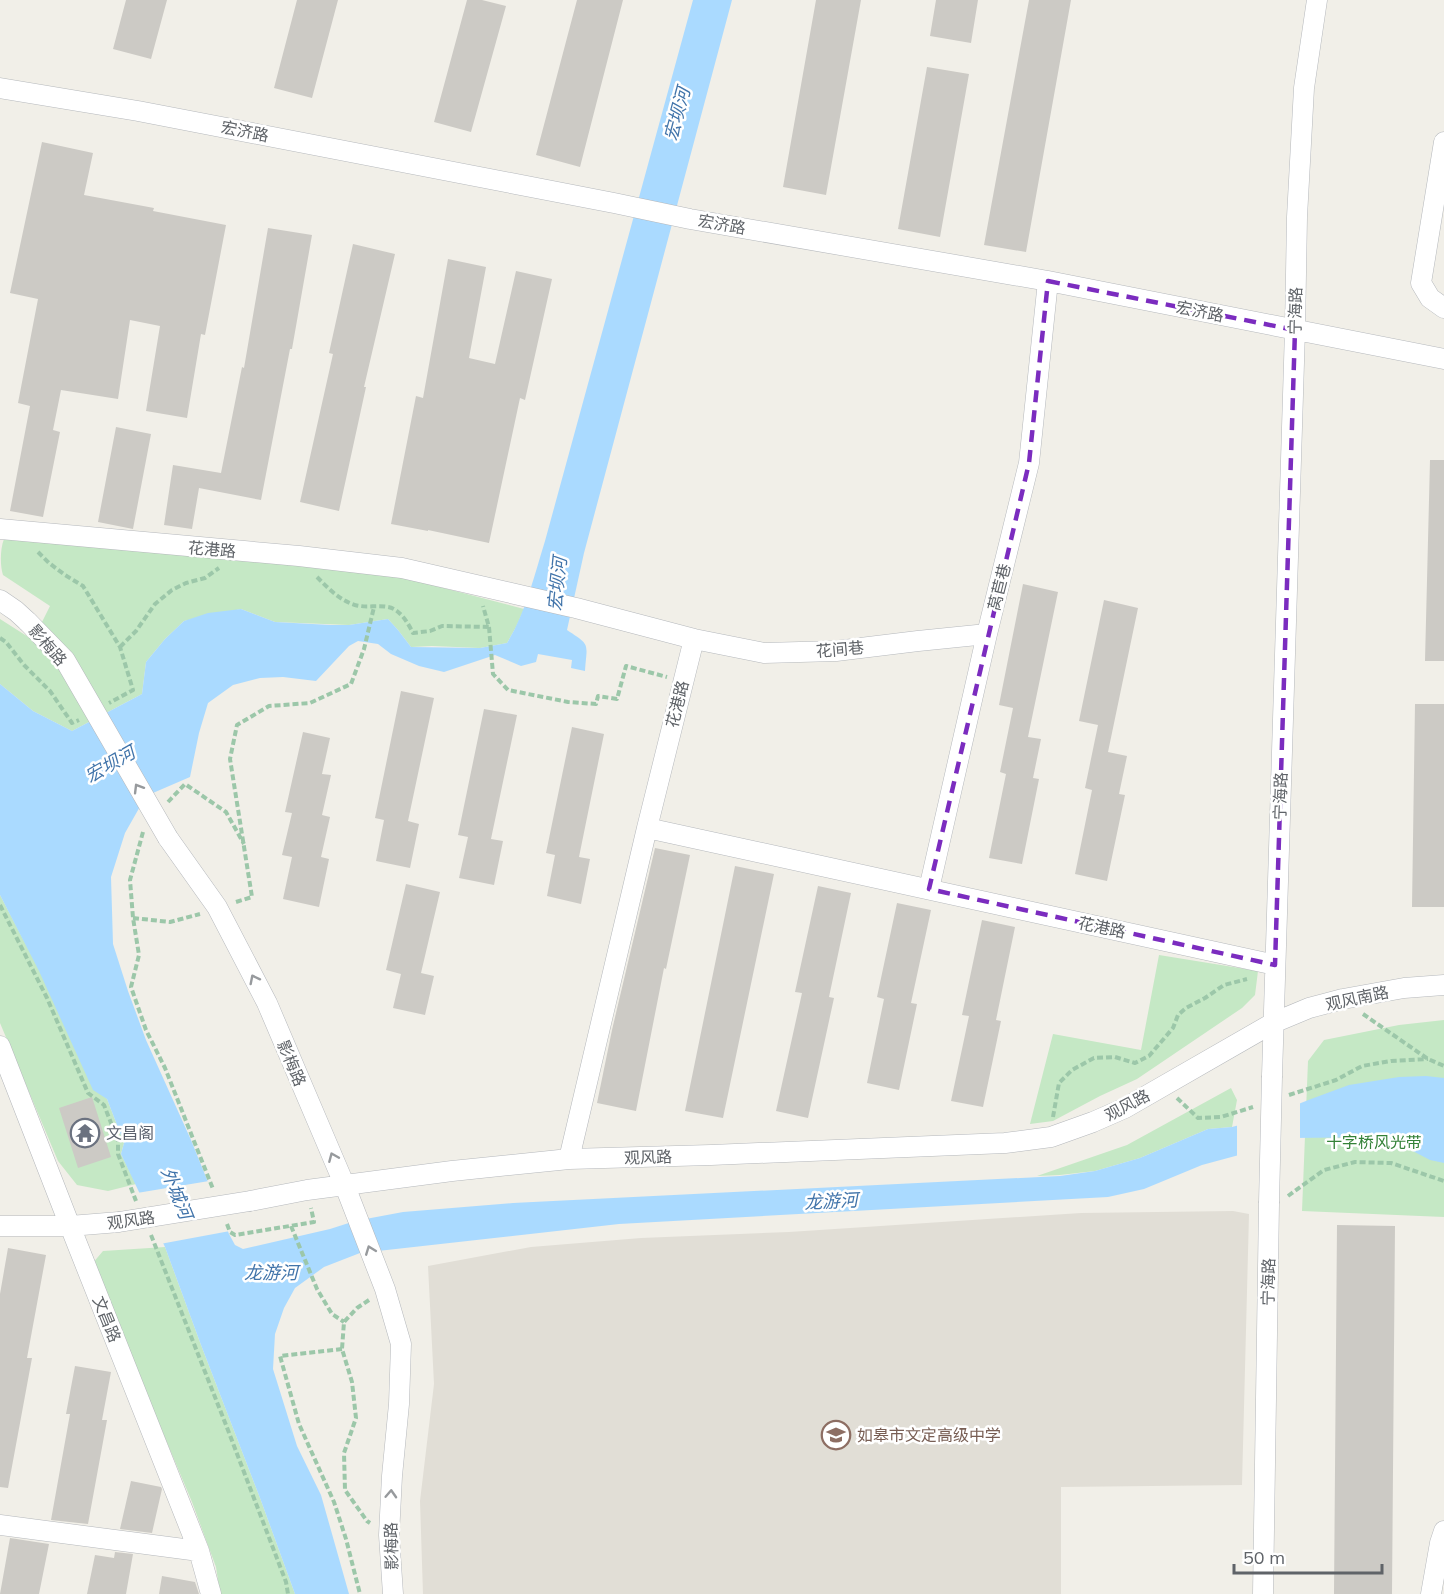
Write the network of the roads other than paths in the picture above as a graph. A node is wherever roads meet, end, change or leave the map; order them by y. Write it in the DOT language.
graph roads {
  1 [pos="1317,0"];
  2 [pos="0,88"];
  3 [pos="1444,142"];
  4 [pos="1048,281"];
  5 [pos="1444,308"];
  6 [pos="1294,330"];
  7 [pos="1444,359"];
  8 [pos="0,529"];
  9 [pos="0,600"];
  10 [pos="987,634"];
  11 [pos="694,639"];
  12 [pos="647,828"];
  13 [pos="930,890"];
  14 [pos="1275,971"];
  15 [pos="1444,985"];
  16 [pos="1273,1023"];
  17 [pos="0,1046"];
  18 [pos="569,1159"];
  19 [pos="345,1186"];
  20 [pos="0,1226"];
  21 [pos="70,1226"];
  22 [pos="0,1525"];
  23 [pos="1444,1531"];
  24 [pos="200,1551"];
  25 [pos="211,1594"];
  26 [pos="393,1594"];
  27 [pos="1263,1594"];
  28 [pos="1431,1594"];
  1 -- 6 [label="street, 宁海路"];
  2 -- 4 [label="street, 宏济路"];
  3 -- 5 [label="street"];
  4 -- 6 [label="street, 宏济路"];
  4 -- 10 [label="street, 莴苣巷"];
  6 -- 7 [label="street, 宏济路"];
  6 -- 14 [label="street, 宁海路"];
  8 -- 11 [label="street, 花港路"];
  19 -- 9 [label="street, 影梅路, one-way, bridge"];
  10 -- 11 [label="street, 花间巷"];
  10 -- 13 [label="street, 莴苣巷"];
  11 -- 12 [label="street, 花港路"];
  12 -- 13 [label="street, 花港路"];
  12 -- 18 [label="street"];
  13 -- 14 [label="street, 花港路"];
  14 -- 16 [label="street, 宁海路"];
  15 -- 16 [label="street, 观风南路"];
  16 -- 18 [label="street, 观风路"];
  16 -- 27 [label="street, 宁海路, bridge"];
  17 -- 21 [label="street, 文昌路"];
  18 -- 19 [label="street, 观风路"];
  19 -- 21 [label="street, 观风路, bridge"];
  26 -- 19 [label="street, 影梅路, one-way"];
  20 -- 21 [label="street, 观风路"];
  21 -- 24 [label="street, 文昌路"];
  22 -- 24 [label="street"];
  23 -- 28 [label="street"];
  24 -- 25 [label="street, 文昌路"];
}
